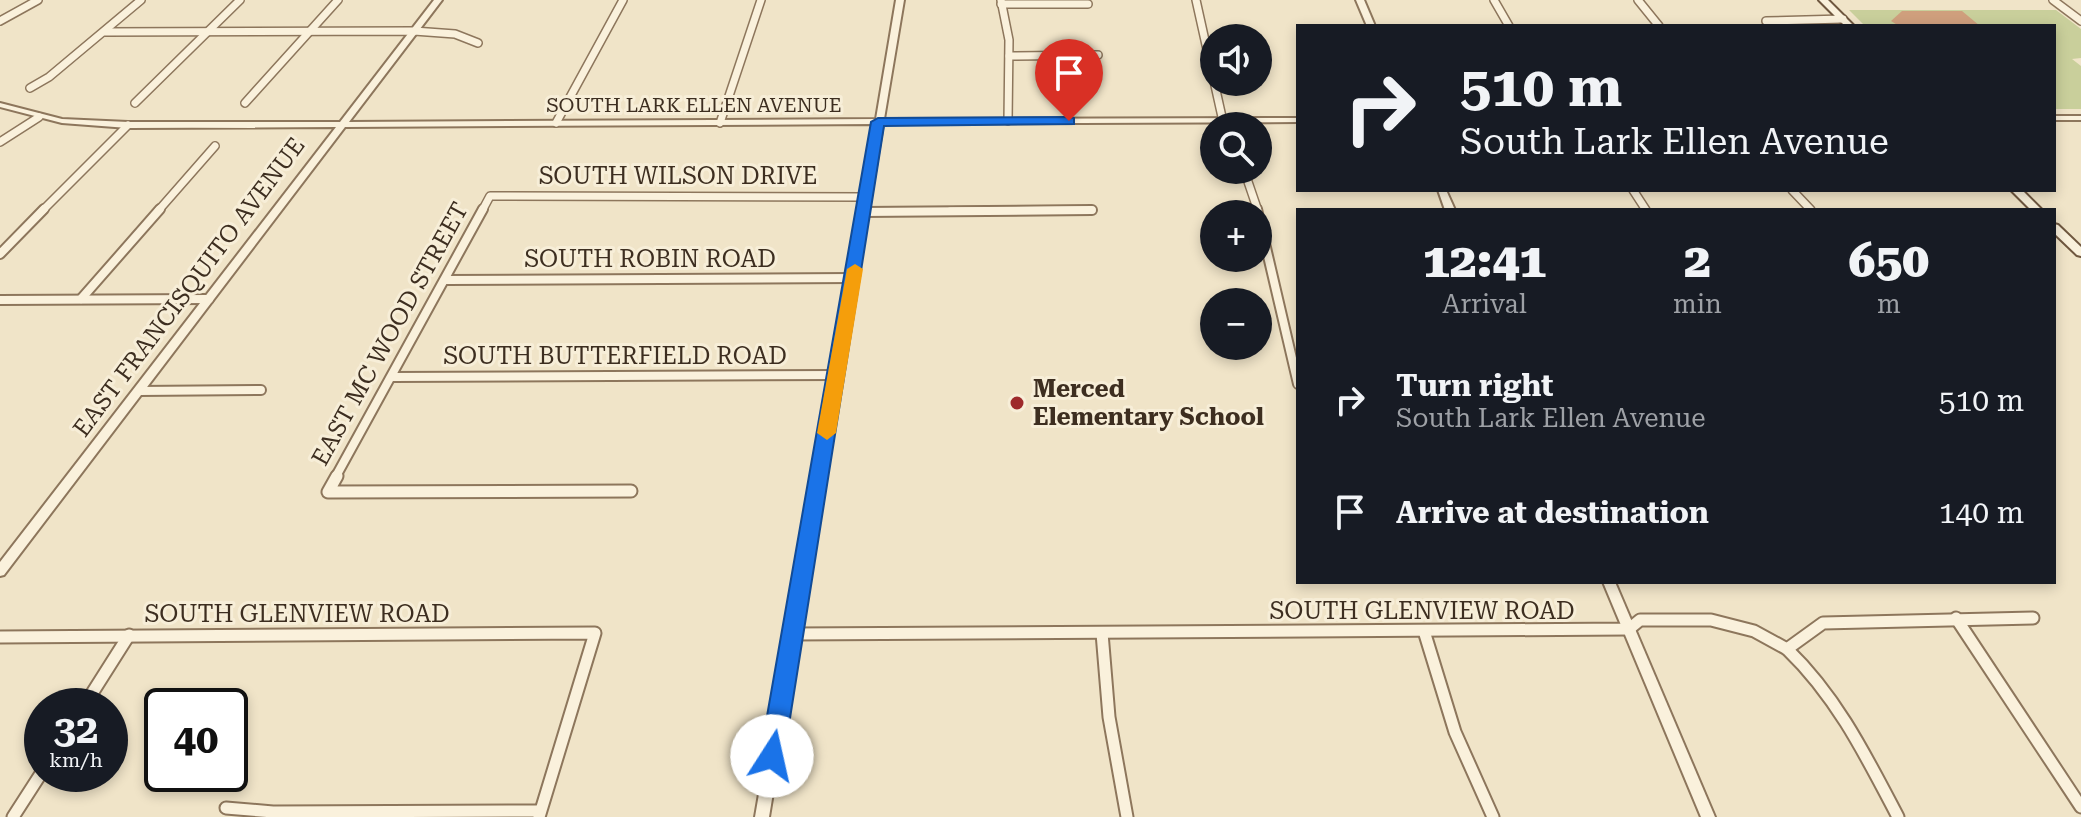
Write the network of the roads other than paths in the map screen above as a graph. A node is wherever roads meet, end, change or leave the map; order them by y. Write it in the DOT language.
graph roads {
  1 [pos="38,0"];
  2 [pos="141,0"];
  3 [pos="240,0"];
  4 [pos="338,0"];
  5 [pos="438,0"];
  6 [pos="623,0"];
  7 [pos="761,0"];
  8 [pos="900,0"];
  9 [pos="1196,0"];
  10 [pos="1360,0"];
  11 [pos="1494,0"];
  12 [pos="1638,0"];
  13 [pos="1823,0"];
  14 [pos="2053,0"];
  15 [pos="1001,2"];
  16 [pos="1088,4"];
  17 [pos="0,21"];
  18 [pos="1766,21"];
  19 [pos="2081,21"];
  20 [pos="1846,23"];
  21 [pos="1370,24"];
  22 [pos="1508,24"];
  23 [pos="1657,24"];
  24 [pos="208,31"];
  25 [pos="310,31"];
  26 [pos="414,31"];
  27 [pos="105,32"];
  28 [pos="478,43"];
  29 [pos="1098,55"];
  30 [pos="1009,56"];
  31 [pos="30,88"];
  32 [pos="135,103"];
  33 [pos="245,103"];
  34 [pos="0,105"];
  35 [pos="1221,112"];
  36 [pos="39,117"];
  37 [pos="2056,118"];
  38 [pos="2081,118"];
  39 [pos="1296,120"];
  40 [pos="1008,121"];
  41 [pos="1272,121"];
  42 [pos="878,122"];
  43 [pos="556,123"];
  44 [pos="720,123"];
  45 [pos="1200,123"];
  46 [pos="341,124"];
  47 [pos="128,125"];
  48 [pos="0,142"];
  49 [pos="215,146"];
  50 [pos="1250,184"];
  51 [pos="1794,192"];
  52 [pos="2018,192"];
  53 [pos="490,196"];
  54 [pos="866,197"];
  55 [pos="1809,208"];
  56 [pos="2035,208"];
  57 [pos="1092,210"];
  58 [pos="863,212"];
  59 [pos="2056,229"];
  60 [pos="2081,253"];
  61 [pos="0,254"];
  62 [pos="853,278"];
  63 [pos="446,280"];
  64 [pos="81,299"];
  65 [pos="209,299"];
  66 [pos="0,300"];
  67 [pos="837,375"];
  68 [pos="1296,375"];
  69 [pos="393,377"];
  70 [pos="261,390"];
  71 [pos="139,391"];
  72 [pos="631,491"];
  73 [pos="0,571"];
  74 [pos="1610,584"];
  75 [pos="1956,618"];
  76 [pos="2033,618"];
  77 [pos="1629,629"];
  78 [pos="1424,631"];
  79 [pos="1102,633"];
  80 [pos="793,634"];
  81 [pos="129,635"];
  82 [pos="0,637"];
  83 [pos="1787,649"];
  84 [pos="95,688"];
  85 [pos="29,792"];
  86 [pos="2081,807"];
  87 [pos="226,808"];
  88 [pos="540,814"];
  89 [pos="13,817"];
  90 [pos="762,817"];
  91 [pos="1127,817"];
  92 [pos="1493,817"];
  93 [pos="1708,817"];
  94 [pos="1898,817"];
  1 -- 17 [label="street"];
  2 -- 27 [label="street"];
  3 -- 24 [label="street"];
  4 -- 25 [label="street"];
  5 -- 26 [label="street, EAST FRANCISQUITO AVENUE"];
  6 -- 43 [label="street"];
  7 -- 44 [label="street"];
  8 -- 42 [label="street"];
  9 -- 35 [label="street"];
  10 -- 21 [label="street"];
  11 -- 22 [label="street"];
  12 -- 23 [label="street"];
  13 -- 20 [label="main road"];
  14 -- 19 [label="street"];
  15 -- 16 [label="street"];
  15 -- 30 [label="street"];
  18 -- 20 [label="street"];
  24 -- 25 [label="street"];
  24 -- 27 [label="street"];
  24 -- 32 [label="street"];
  25 -- 26 [label="street"];
  25 -- 33 [label="street"];
  26 -- 28 [label="street"];
  26 -- 46 [label="street, EAST FRANCISQUITO AVENUE"];
  27 -- 31 [label="street"];
  29 -- 30 [label="street"];
  30 -- 40 [label="street"];
  34 -- 36 [label="street"];
  36 -- 47 [label="street"];
  36 -- 48 [label="street"];
  37 -- 38 [label="street"];
  39 -- 41 [label="street, SOUTH LARK ELLEN AVENUE"];
  40 -- 42 [label="street, SOUTH LARK ELLEN AVENUE"];
  40 -- 45 [label="street, SOUTH LARK ELLEN AVENUE"];
  42 -- 44 [label="street, SOUTH LARK ELLEN AVENUE"];
  42 -- 54 [label="street"];
  43 -- 44 [label="street, SOUTH LARK ELLEN AVENUE"];
  43 -- 46 [label="street, SOUTH LARK ELLEN AVENUE"];
  46 -- 47 [label="street, SOUTH LARK ELLEN AVENUE"];
  46 -- 65 [label="street, EAST FRANCISQUITO AVENUE"];
  47 -- 61 [label="street"];
  49 -- 64 [label="street"];
  50 -- 68 [label="street"];
  51 -- 55 [label="street"];
  52 -- 56 [label="main road"];
  53 -- 54 [label="street, SOUTH WILSON DRIVE"];
  53 -- 63 [label="street, EAST MC WOOD STREET"];
  54 -- 58 [label="street"];
  57 -- 58 [label="street"];
  58 -- 62 [label="street"];
  59 -- 60 [label="main road"];
  62 -- 63 [label="street, SOUTH ROBIN ROAD"];
  62 -- 67 [label="street"];
  63 -- 69 [label="street, EAST MC WOOD STREET"];
  64 -- 65 [label="street"];
  64 -- 66 [label="street"];
  65 -- 71 [label="street, EAST FRANCISQUITO AVENUE"];
  67 -- 69 [label="street, SOUTH BUTTERFIELD ROAD"];
  67 -- 80 [label="street"];
  69 -- 72 [label="street, EAST MC WOOD STREET"];
  70 -- 71 [label="street"];
  71 -- 73 [label="street, EAST FRANCISQUITO AVENUE"];
  74 -- 77 [label="street"];
  75 -- 76 [label="street"];
  75 -- 83 [label="street"];
  75 -- 86 [label="street"];
  77 -- 78 [label="street, SOUTH GLENVIEW ROAD"];
  77 -- 83 [label="street, SOUTH GLENVIEW ROAD"];
  77 -- 93 [label="street"];
  78 -- 79 [label="street, SOUTH GLENVIEW ROAD"];
  78 -- 92 [label="street"];
  79 -- 80 [label="street, SOUTH GLENVIEW ROAD"];
  79 -- 91 [label="street"];
  80 -- 90 [label="street"];
  81 -- 82 [label="street, SOUTH GLENVIEW ROAD"];
  81 -- 84 [label="street"];
  81 -- 88 [label="street, SOUTH GLENVIEW ROAD"];
  83 -- 94 [label="street, SOUTH GLENVIEW ROAD"];
  85 -- 89 [label="street"];
  87 -- 88 [label="street"];
}
